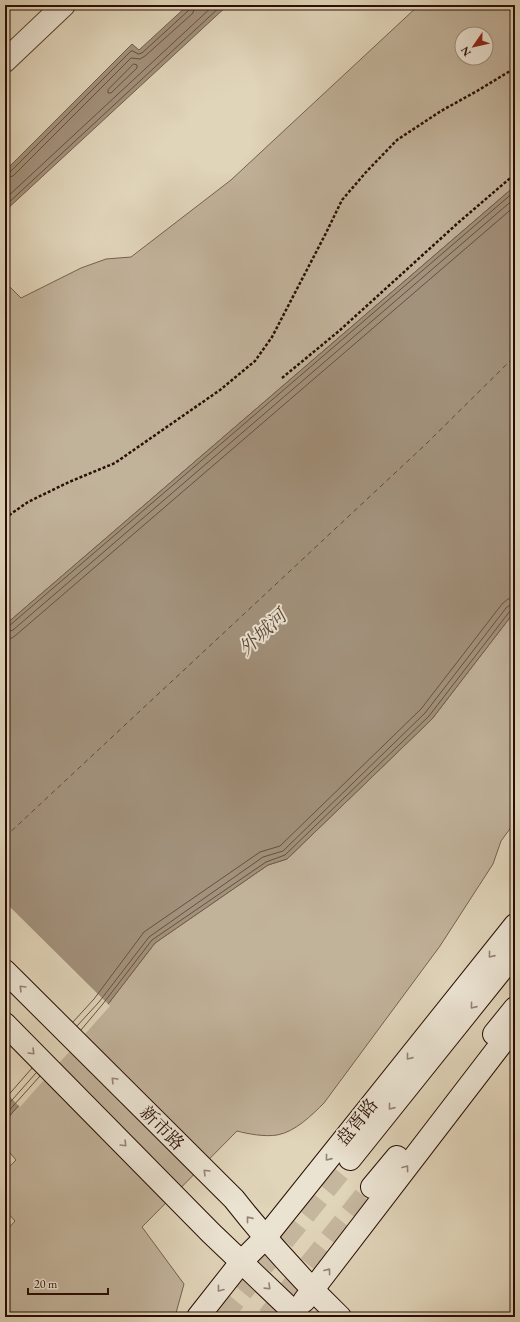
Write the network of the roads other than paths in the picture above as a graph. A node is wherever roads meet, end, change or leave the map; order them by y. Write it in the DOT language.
graph roads {
  1 [pos="64,5"];
  2 [pos="5,61"];
  3 [pos="515,925"];
  4 [pos="515,954"];
  5 [pos="5,971"];
  6 [pos="515,1008"];
  7 [pos="5,1024"];
  8 [pos="515,1026"];
  9 [pos="350,1159"];
  10 [pos="372,1187"];
  11 [pos="265,1238"];
  12 [pos="242,1262"];
  13 [pos="313,1290"];
  14 [pos="295,1316"];
  15 [pos="198,1317"];
  16 [pos="340,1317"];
  1 -- 2 [label="main road"];
  3 -- 11 [label="main road, 盘胥路, one-way"];
  4 -- 9 [label="main road, one-way"];
  11 -- 5 [label="main road, 新市路, one-way"];
  6 -- 10 [label="main road"];
  7 -- 12 [label="main road, one-way"];
  13 -- 8 [label="main road, one-way"];
  11 -- 12 [label="main road, 盘胥路"];
  11 -- 13 [label="main road, 新市路"];
  12 -- 14 [label="main road, one-way"];
  12 -- 15 [label="main road, 盘胥路, one-way"];
  13 -- 14 [label="main road"];
  13 -- 16 [label="main road, 新市路"];
}
